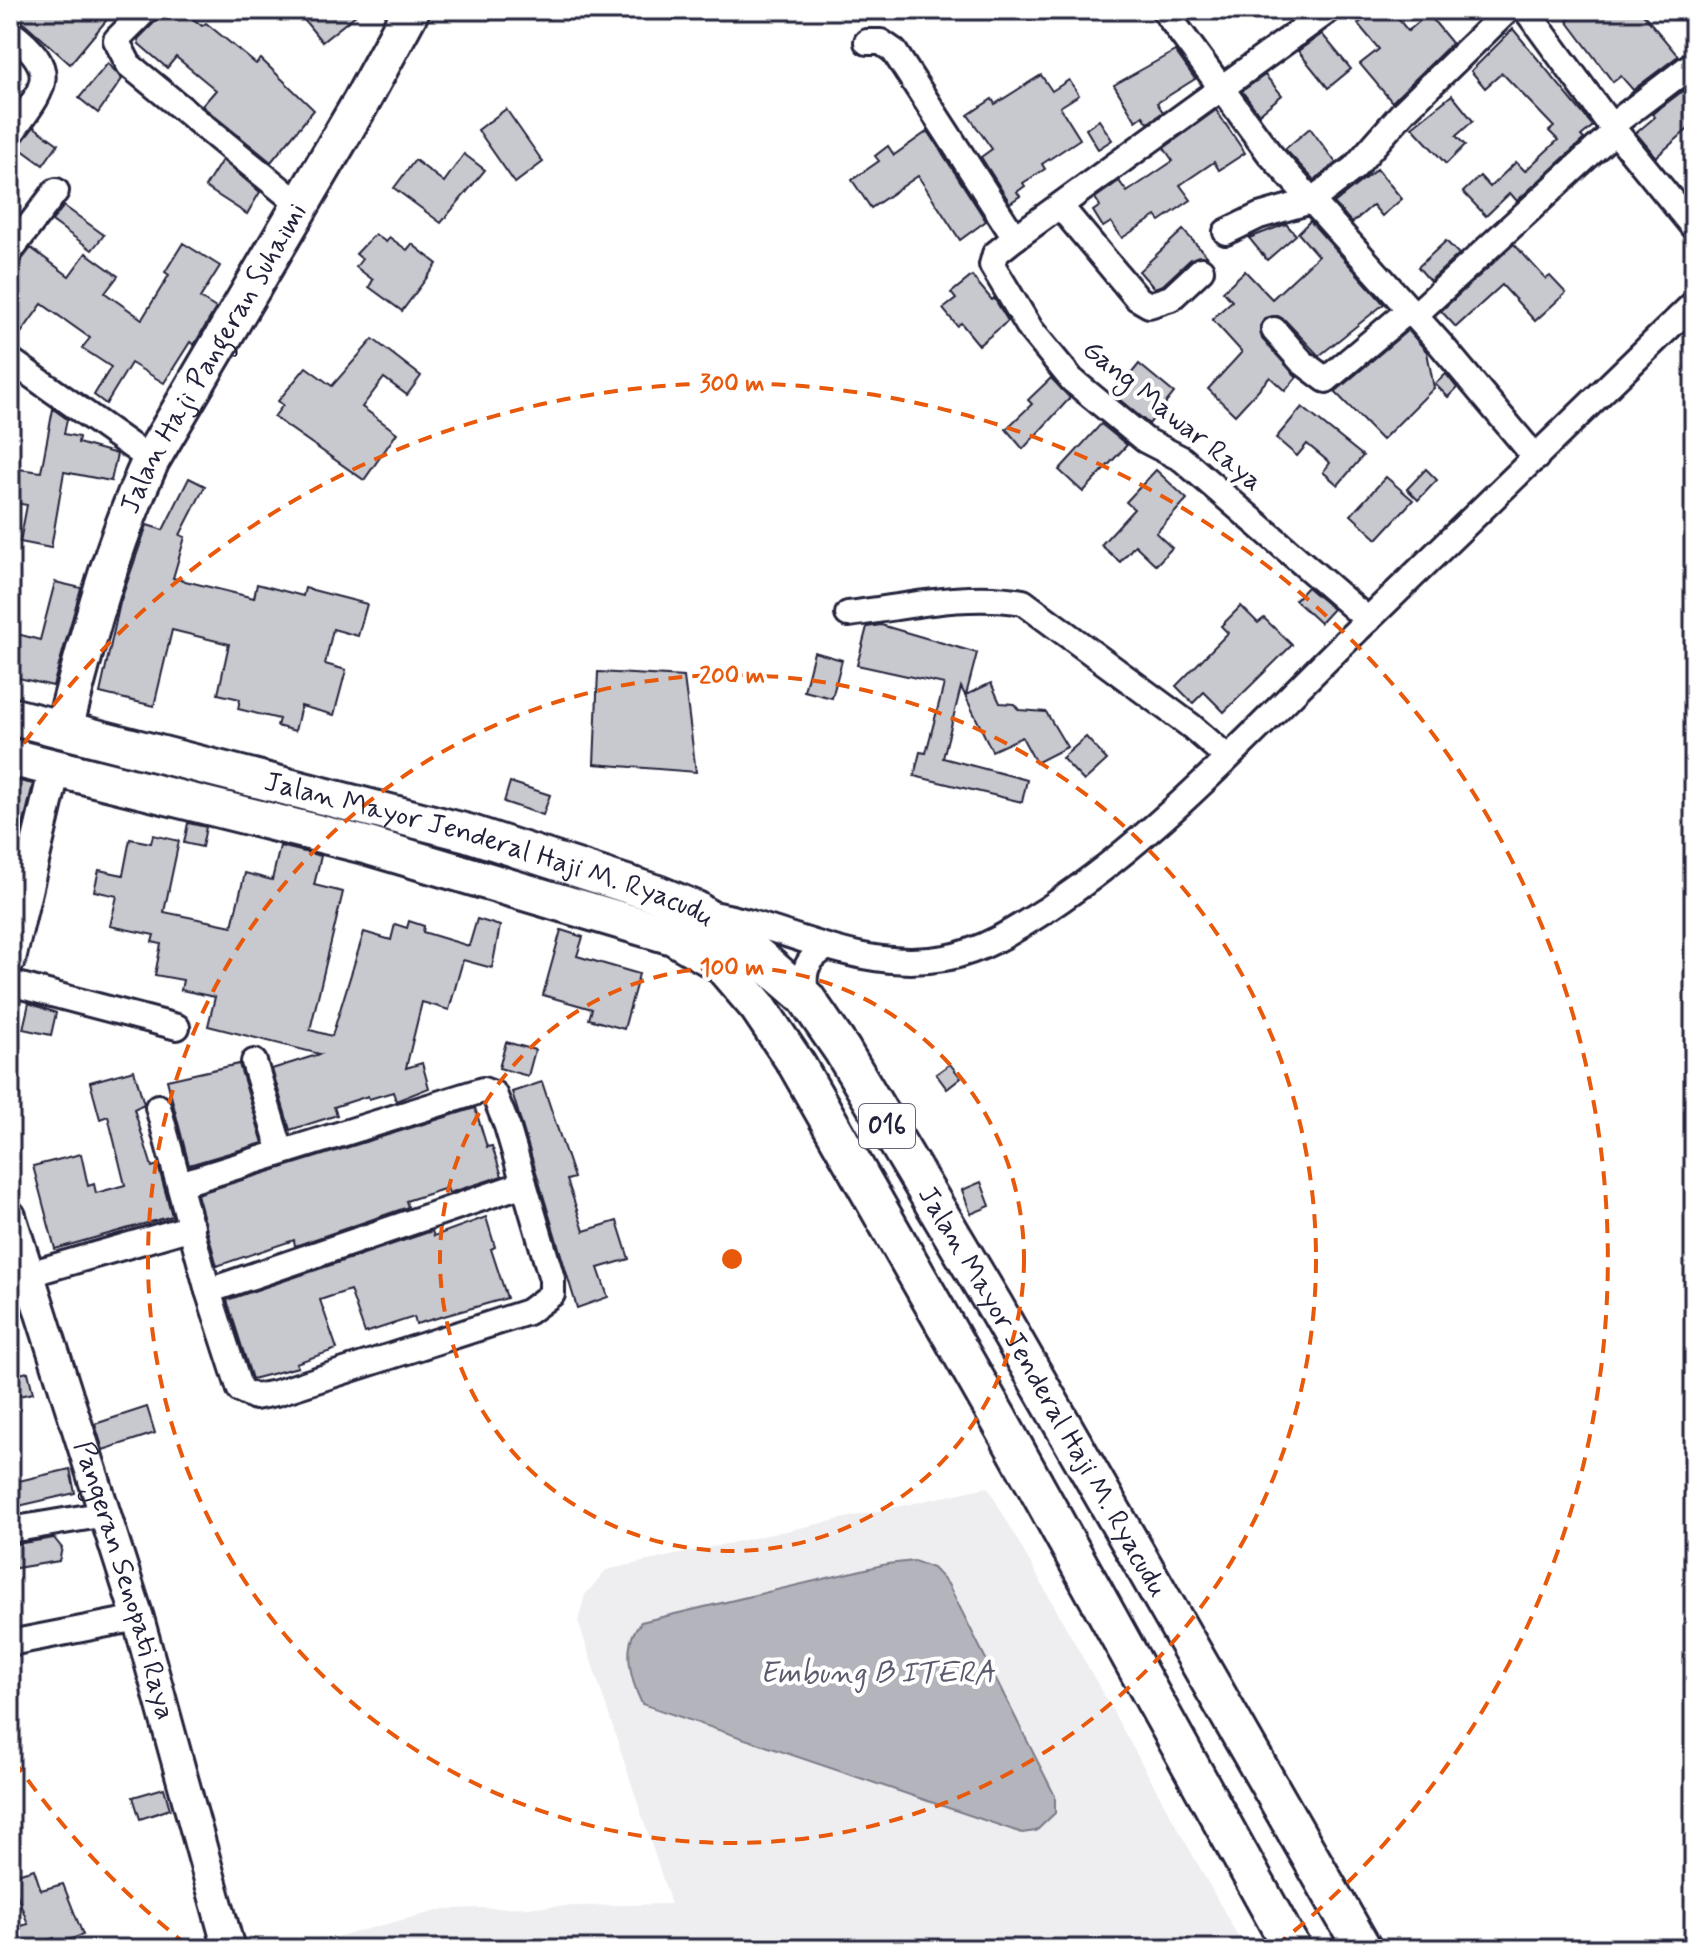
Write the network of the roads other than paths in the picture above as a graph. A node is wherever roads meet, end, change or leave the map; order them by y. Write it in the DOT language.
graph roads {
  1 [pos="146,10"];
  2 [pos="1164,10"];
  3 [pos="1329,10"];
  4 [pos="1508,10"];
  5 [pos="1526,10"];
  6 [pos="399,17"];
  7 [pos="10,32"];
  8 [pos="867,42"];
  9 [pos="1694,63"];
  10 [pos="1219,90"];
  11 [pos="1613,128"];
  12 [pos="10,135"];
  13 [pos="56,191"];
  14 [pos="1311,201"];
  15 [pos="301,206"];
  16 [pos="1060,206"];
  17 [pos="1694,228"];
  18 [pos="1226,232"];
  19 [pos="1015,238"];
  20 [pos="10,251"];
  21 [pos="1201,270"];
  22 [pos="1694,303"];
  23 [pos="1412,312"];
  24 [pos="1274,330"];
  25 [pos="10,360"];
  26 [pos="1536,458"];
  27 [pos="151,460"];
  28 [pos="848,614"];
  29 [pos="1368,620"];
  30 [pos="10,716"];
  31 [pos="64,729"];
  32 [pos="10,757"];
  33 [pos="1227,757"];
  34 [pos="55,768"];
  35 [pos="468,833"];
  36 [pos="458,871"];
  37 [pos="696,910"];
  38 [pos="12,942"];
  39 [pos="824,949"];
  40 [pos="10,983"];
  41 [pos="806,998"];
  42 [pos="177,1027"];
  43 [pos="254,1062"];
  44 [pos="158,1107"];
  45 [pos="281,1152"];
  46 [pos="180,1184"];
  47 [pos="524,1184"];
  48 [pos="10,1216"];
  49 [pos="192,1227"];
  50 [pos="29,1274"];
  51 [pos="208,1291"];
  52 [pos="106,1514"];
  53 [pos="10,1530"];
  54 [pos="138,1618"];
  55 [pos="10,1643"];
  56 [pos="1277,1796"];
  57 [pos="1224,1826"];
  58 [pos="229,1949"];
  59 [pos="1292,1949"];
  60 [pos="1363,1949"];
  1 -- 15 [label="street"];
  2 -- 10 [label="street"];
  3 -- 10 [label="street, Gang Mawar Raya"];
  4 -- 14 [label="street"];
  5 -- 11 [label="street"];
  6 -- 15 [label="main road, Jalan Haji Pangeran Suhaimi"];
  7 -- 12 [label="street"];
  8 -- 19 [label="street"];
  9 -- 11 [label="street"];
  10 -- 14 [label="street"];
  10 -- 16 [label="street, Gang Mawar Raya"];
  11 -- 17 [label="street"];
  11 -- 23 [label="street"];
  13 -- 20 [label="street"];
  14 -- 18 [label="street"];
  14 -- 23 [label="street"];
  15 -- 27 [label="main road, Jalan Haji Pangeran Suhaimi"];
  16 -- 19 [label="street, Gang Mawar Raya"];
  16 -- 21 [label="street"];
  19 -- 29 [label="street, Gang Mawar Raya"];
  22 -- 26 [label="street"];
  23 -- 24 [label="street"];
  23 -- 26 [label="street"];
  25 -- 27 [label="street"];
  26 -- 29 [label="street"];
  27 -- 31 [label="main road, Jalan Haji Pangeran Suhaimi"];
  28 -- 33 [label="street"];
  29 -- 33 [label="street"];
  30 -- 31 [label="main road, Jalan Mayor Jenderal Haji M. Ryacudu"];
  31 -- 35 [label="main road, Jalan Mayor Jenderal Haji M. Ryacudu / 016"];
  32 -- 34 [label="main road, Jalan Mayor Jenderal Haji M. Ryacudu"];
  33 -- 39 [label="street"];
  34 -- 36 [label="main road, Jalan Mayor Jenderal Haji M. Ryacudu / 016"];
  34 -- 38 [label="street"];
  35 -- 36 [label="main road"];
  35 -- 37 [label="main road, Jalan Mayor Jenderal Haji M. Ryacudu / 016"];
  36 -- 57 [label="main road, Jalan Mayor Jenderal Haji M. Ryacudu / 016"];
  37 -- 39 [label="street"];
  37 -- 41 [label="main road, Jalan Mayor Jenderal Haji M. Ryacudu / 016"];
  39 -- 41 [label="street"];
  40 -- 42 [label="street"];
  41 -- 56 [label="main road, Jalan Mayor Jenderal Haji M. Ryacudu / 016"];
  43 -- 45 [label="street"];
  44 -- 46 [label="street"];
  45 -- 46 [label="street"];
  45 -- 47 [label="street"];
  46 -- 49 [label="street"];
  47 -- 51 [label="street"];
  47 -- 51 [label="street"];
  48 -- 50 [label="street, Pangeran Senopati Raya"];
  49 -- 50 [label="street"];
  49 -- 51 [label="street"];
  50 -- 52 [label="street, Pangeran Senopati Raya"];
  52 -- 53 [label="street"];
  52 -- 54 [label="street, Pangeran Senopati Raya"];
  54 -- 55 [label="street"];
  54 -- 58 [label="street, Pangeran Senopati Raya"];
  56 -- 57 [label="main road"];
  56 -- 60 [label="main road, Jalan Mayor Jenderal Haji M. Ryacudu / 016"];
  57 -- 59 [label="main road, Jalan Mayor Jenderal Haji M. Ryacudu / 016"];
}
